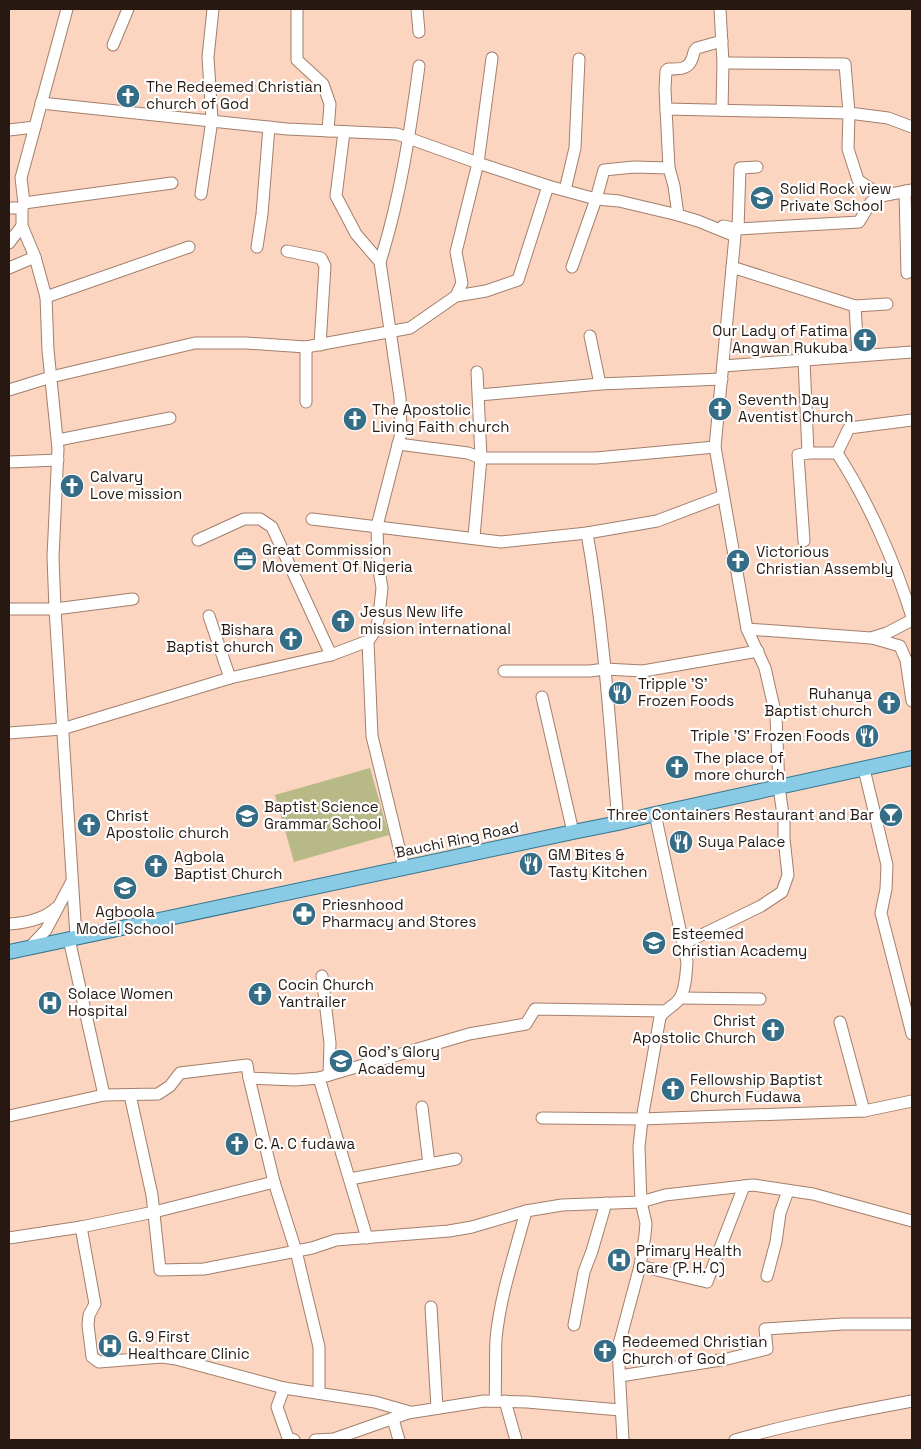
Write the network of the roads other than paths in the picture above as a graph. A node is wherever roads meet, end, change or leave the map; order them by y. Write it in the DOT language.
graph roads {
  1 [pos="67,9"];
  2 [pos="128,9"];
  3 [pos="213,9"];
  4 [pos="297,9"];
  5 [pos="417,9"];
  6 [pos="720,9"];
  7 [pos="419,32"];
  8 [pos="722,41"];
  9 [pos="114,46"];
  10 [pos="492,58"];
  11 [pos="579,59"];
  12 [pos="723,62"];
  13 [pos="419,66"];
  14 [pos="41,103"];
  15 [pos="666,109"];
  16 [pos="722,110"];
  17 [pos="849,113"];
  18 [pos="212,120"];
  19 [pos="35,127"];
  20 [pos="269,127"];
  21 [pos="912,127"];
  22 [pos="9,130"];
  23 [pos="328,131"];
  24 [pos="344,132"];
  25 [pos="410,138"];
  26 [pos="478,164"];
  27 [pos="757,167"];
  28 [pos="669,168"];
  29 [pos="172,183"];
  30 [pos="548,186"];
  31 [pos="565,190"];
  32 [pos="909,191"];
  33 [pos="201,194"];
  34 [pos="882,196"];
  35 [pos="596,199"];
  36 [pos="23,206"];
  37 [pos="9,208"];
  38 [pos="678,215"];
  39 [pos="698,221"];
  40 [pos="22,226"];
  41 [pos="738,229"];
  42 [pos="9,243"];
  43 [pos="189,247"];
  44 [pos="257,247"];
  45 [pos="287,251"];
  46 [pos="35,257"];
  47 [pos="380,262"];
  48 [pos="572,267"];
  49 [pos="732,267"];
  50 [pos="9,268"];
  51 [pos="907,273"];
  52 [pos="456,296"];
  53 [pos="46,297"];
  54 [pos="887,304"];
  55 [pos="855,306"];
  56 [pos="390,332"];
  57 [pos="590,336"];
  58 [pos="320,345"];
  59 [pos="306,347"];
  60 [pos="912,352"];
  61 [pos="858,356"];
  62 [pos="804,360"];
  63 [pos="723,366"];
  64 [pos="477,372"];
  65 [pos="51,377"];
  66 [pos="722,379"];
  67 [pos="600,384"];
  68 [pos="9,390"];
  69 [pos="479,395"];
  70 [pos="306,402"];
  71 [pos="170,418"];
  72 [pos="912,420"];
  73 [pos="58,440"];
  74 [pos="398,444"];
  75 [pos="715,447"];
  76 [pos="808,453"];
  77 [pos="837,453"];
  78 [pos="481,458"];
  79 [pos="58,460"];
  80 [pos="9,462"];
  81 [pos="723,496"];
  82 [pos="312,519"];
  83 [pos="377,526"];
  84 [pos="587,533"];
  85 [pos="474,537"];
  86 [pos="198,540"];
  87 [pos="804,541"];
  88 [pos="133,600"];
  89 [pos="9,609"];
  90 [pos="55,609"];
  91 [pos="209,616"];
  92 [pos="912,619"];
  93 [pos="747,629"];
  94 [pos="871,638"];
  95 [pos="368,641"];
  96 [pos="758,651"];
  97 [pos="331,655"];
  98 [pos="605,669"];
  99 [pos="504,672"];
  100 [pos="230,678"];
  101 [pos="542,697"];
  102 [pos="912,701"];
  103 [pos="62,728"];
  104 [pos="9,733"];
  105 [pos="912,758"];
  106 [pos="864,769"];
  107 [pos="779,787"];
  108 [pos="655,814"];
  109 [pos="618,823"];
  110 [pos="573,832"];
  111 [pos="404,868"];
  112 [pos="72,880"];
  113 [pos="58,906"];
  114 [pos="9,924"];
  115 [pos="72,938"];
  116 [pos="683,944"];
  117 [pos="28,948"];
  118 [pos="9,952"];
  119 [pos="322,976"];
  120 [pos="680,998"];
  121 [pos="760,999"];
  122 [pos="664,1011"];
  123 [pos="840,1022"];
  124 [pos="912,1034"];
  125 [pos="324,1077"];
  126 [pos="248,1078"];
  127 [pos="130,1094"];
  128 [pos="104,1095"];
  129 [pos="912,1101"];
  130 [pos="422,1107"];
  131 [pos="864,1110"];
  132 [pos="9,1116"];
  133 [pos="542,1118"];
  134 [pos="642,1119"];
  135 [pos="456,1159"];
  136 [pos="429,1164"];
  137 [pos="350,1179"];
  138 [pos="274,1182"];
  139 [pos="744,1186"];
  140 [pos="788,1191"];
  141 [pos="641,1202"];
  142 [pos="606,1203"];
  143 [pos="526,1211"];
  144 [pos="154,1212"];
  145 [pos="912,1221"];
  146 [pos="81,1227"];
  147 [pos="9,1238"];
  148 [pos="368,1238"];
  149 [pos="296,1250"];
  150 [pos="640,1266"];
  151 [pos="766,1276"];
  152 [pos="431,1307"];
  153 [pos="912,1324"];
  154 [pos="574,1325"];
  155 [pos="620,1376"];
  156 [pos="284,1388"];
  157 [pos="319,1393"];
  158 [pos="500,1401"];
  159 [pos="912,1401"];
  160 [pos="437,1408"];
  161 [pos="620,1410"];
  162 [pos="410,1412"];
  163 [pos="393,1419"];
  164 [pos="294,1440"];
  165 [pos="315,1440"];
  166 [pos="399,1440"];
  167 [pos="516,1440"];
  168 [pos="623,1440"];
  169 [pos="735,1440"];
  1 -- 14 [label="street"];
  2 -- 9 [label="street"];
  3 -- 18 [label="street"];
  4 -- 23 [label="street"];
  5 -- 7 [label="street"];
  6 -- 8 [label="street"];
  8 -- 12 [label="street"];
  8 -- 15 [label="street"];
  10 -- 26 [label="street"];
  11 -- 31 [label="street"];
  12 -- 16 [label="street"];
  12 -- 17 [label="street"];
  13 -- 25 [label="street"];
  14 -- 18 [label="street"];
  14 -- 19 [label="street"];
  15 -- 16 [label="street"];
  15 -- 28 [label="street"];
  16 -- 17 [label="street"];
  17 -- 21 [label="street"];
  17 -- 34 [label="street"];
  18 -- 20 [label="street"];
  18 -- 33 [label="street"];
  19 -- 22 [label="street"];
  19 -- 36 [label="street"];
  20 -- 23 [label="street"];
  20 -- 44 [label="street"];
  23 -- 24 [label="street"];
  24 -- 25 [label="street"];
  24 -- 47 [label="street"];
  25 -- 26 [label="street"];
  25 -- 47 [label="street"];
  26 -- 30 [label="street"];
  26 -- 52 [label="street"];
  27 -- 41 [label="street"];
  28 -- 35 [label="street"];
  28 -- 38 [label="street"];
  29 -- 36 [label="street"];
  30 -- 31 [label="street"];
  30 -- 52 [label="street"];
  31 -- 35 [label="street"];
  32 -- 34 [label="street"];
  32 -- 51 [label="street"];
  34 -- 41 [label="street"];
  35 -- 38 [label="street"];
  35 -- 48 [label="street"];
  36 -- 37 [label="street"];
  36 -- 40 [label="street"];
  38 -- 39 [label="street"];
  39 -- 41 [label="street"];
  39 -- 49 [label="street"];
  40 -- 42 [label="street"];
  40 -- 46 [label="street"];
  43 -- 53 [label="street"];
  45 -- 58 [label="street"];
  46 -- 50 [label="street"];
  46 -- 53 [label="street"];
  47 -- 56 [label="street"];
  49 -- 55 [label="street"];
  49 -- 63 [label="street"];
  52 -- 56 [label="street"];
  53 -- 65 [label="street"];
  54 -- 55 [label="street"];
  55 -- 61 [label="street"];
  56 -- 58 [label="street"];
  56 -- 74 [label="street"];
  57 -- 67 [label="street"];
  58 -- 59 [label="street"];
  59 -- 65 [label="street"];
  59 -- 70 [label="street"];
  60 -- 61 [label="street"];
  61 -- 62 [label="street"];
  62 -- 63 [label="street"];
  62 -- 76 [label="street"];
  63 -- 66 [label="street"];
  64 -- 69 [label="street"];
  65 -- 68 [label="street"];
  65 -- 73 [label="street"];
  66 -- 67 [label="street"];
  66 -- 75 [label="street"];
  67 -- 69 [label="street"];
  69 -- 78 [label="street"];
  71 -- 73 [label="street"];
  72 -- 77 [label="street"];
  73 -- 79 [label="street"];
  74 -- 78 [label="street"];
  74 -- 83 [label="street"];
  75 -- 78 [label="street"];
  75 -- 81 [label="street"];
  76 -- 77 [label="street"];
  76 -- 87 [label="street"];
  77 -- 92 [label="street"];
  78 -- 85 [label="street"];
  79 -- 80 [label="street"];
  79 -- 90 [label="street"];
  81 -- 84 [label="street"];
  81 -- 93 [label="street"];
  82 -- 83 [label="street"];
  83 -- 85 [label="street"];
  83 -- 95 [label="street"];
  84 -- 85 [label="street"];
  84 -- 98 [label="street"];
  86 -- 97 [label="street"];
  88 -- 90 [label="street"];
  89 -- 90 [label="street"];
  90 -- 103 [label="street"];
  91 -- 100 [label="street"];
  92 -- 94 [label="street"];
  93 -- 94 [label="street"];
  93 -- 96 [label="street"];
  94 -- 102 [label="street"];
  95 -- 97 [label="street"];
  95 -- 111 [label="street"];
  96 -- 98 [label="street"];
  96 -- 107 [label="street"];
  97 -- 100 [label="street"];
  98 -- 99 [label="street"];
  98 -- 109 [label="street"];
  100 -- 103 [label="street"];
  101 -- 110 [label="street"];
  103 -- 104 [label="street"];
  103 -- 112 [label="street"];
  105 -- 106 [label="main road, Bauchi Ring Road"];
  106 -- 107 [label="main road, Bauchi Ring Road"];
  106 -- 124 [label="street"];
  107 -- 108 [label="main road, Bauchi Ring Road"];
  107 -- 116 [label="street"];
  108 -- 109 [label="main road, Bauchi Ring Road"];
  108 -- 116 [label="street"];
  109 -- 110 [label="main road, Bauchi Ring Road"];
  110 -- 111 [label="main road, Bauchi Ring Road"];
  111 -- 115 [label="main road, Bauchi Ring Road"];
  112 -- 113 [label="street"];
  112 -- 115 [label="street"];
  113 -- 114 [label="street"];
  113 -- 117 [label="street"];
  115 -- 117 [label="main road, Bauchi Ring Road"];
  115 -- 128 [label="street"];
  116 -- 120 [label="street"];
  117 -- 118 [label="main road, Bauchi Ring Road"];
  119 -- 125 [label="street"];
  120 -- 121 [label="street"];
  120 -- 122 [label="street"];
  122 -- 125 [label="street"];
  122 -- 134 [label="street"];
  123 -- 131 [label="street"];
  125 -- 126 [label="street"];
  125 -- 137 [label="street"];
  126 -- 127 [label="street"];
  126 -- 138 [label="street"];
  127 -- 128 [label="street"];
  127 -- 144 [label="street"];
  128 -- 132 [label="street"];
  129 -- 131 [label="street"];
  130 -- 136 [label="street"];
  131 -- 134 [label="street"];
  133 -- 134 [label="street"];
  134 -- 141 [label="street"];
  135 -- 136 [label="street"];
  136 -- 137 [label="street"];
  137 -- 148 [label="street"];
  138 -- 144 [label="street"];
  138 -- 149 [label="street"];
  139 -- 140 [label="street"];
  139 -- 141 [label="street"];
  139 -- 150 [label="street"];
  140 -- 145 [label="street"];
  140 -- 151 [label="street"];
  141 -- 142 [label="street"];
  141 -- 150 [label="street"];
  142 -- 143 [label="street"];
  142 -- 154 [label="street"];
  143 -- 148 [label="street"];
  143 -- 158 [label="street"];
  144 -- 146 [label="street"];
  144 -- 149 [label="street"];
  146 -- 147 [label="street"];
  146 -- 156 [label="street"];
  148 -- 149 [label="street"];
  149 -- 157 [label="street"];
  150 -- 155 [label="street"];
  152 -- 160 [label="street"];
  153 -- 155 [label="street"];
  155 -- 161 [label="street"];
  156 -- 157 [label="street"];
  156 -- 164 [label="street"];
  157 -- 162 [label="street"];
  158 -- 160 [label="street"];
  158 -- 161 [label="street"];
  158 -- 167 [label="street"];
  159 -- 169 [label="street"];
  160 -- 162 [label="street"];
  161 -- 168 [label="street"];
  162 -- 163 [label="street"];
  163 -- 165 [label="street"];
  163 -- 166 [label="street"];
}
